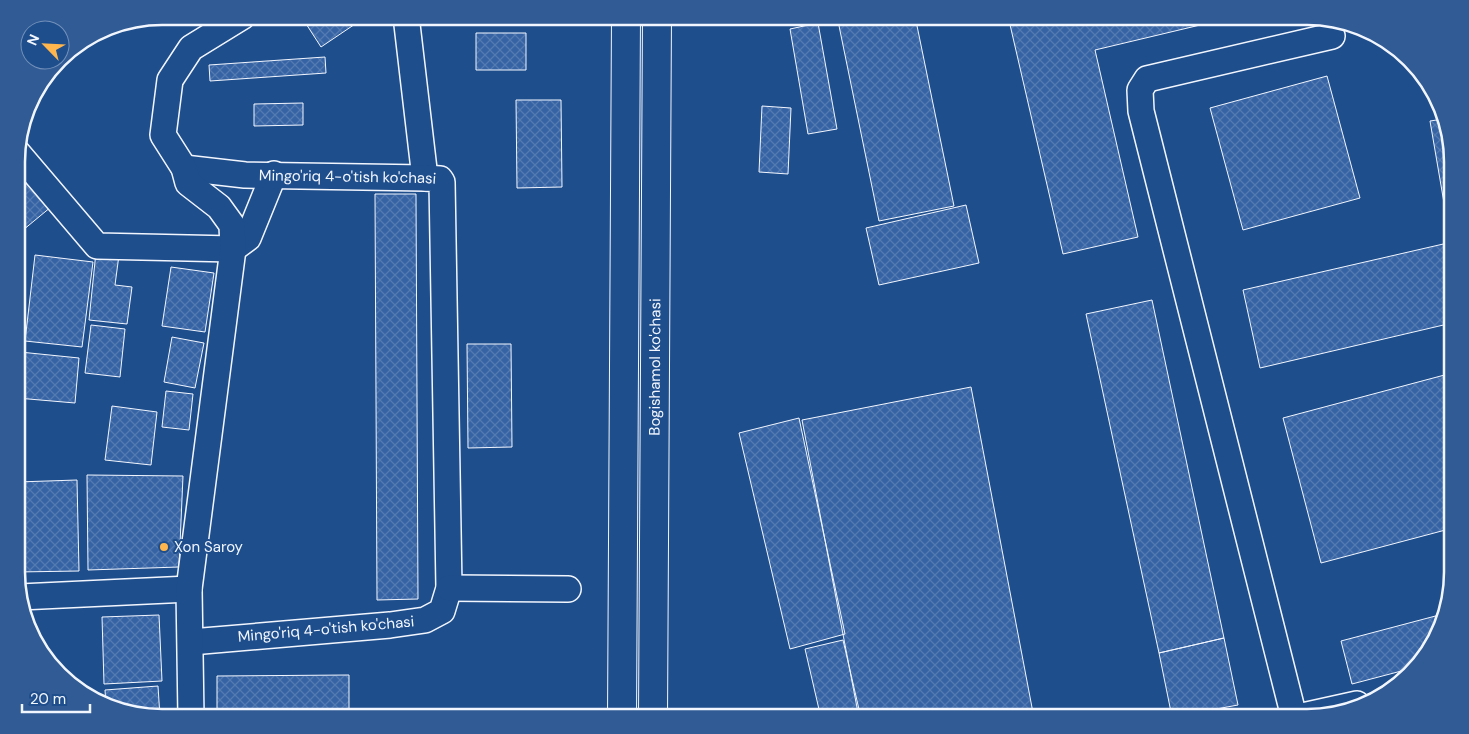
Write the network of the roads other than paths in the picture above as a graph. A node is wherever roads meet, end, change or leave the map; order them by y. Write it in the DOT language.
graph roads {
  1 [pos="228,25"];
  2 [pos="407,25"];
  3 [pos="626,25"];
  4 [pos="657,25"];
  5 [pos="1332,36"];
  6 [pos="25,161"];
  7 [pos="184,168"];
  8 [pos="274,174"];
  9 [pos="425,178"];
  10 [pos="233,249"];
  11 [pos="449,588"];
  12 [pos="190,589"];
  13 [pos="568,589"];
  14 [pos="27,597"];
  15 [pos="191,642"];
  16 [pos="191,709"];
  17 [pos="622,709"];
  18 [pos="653,709"];
  19 [pos="1292,709"];
  1 -- 7 [label="street"];
  2 -- 9 [label="street"];
  3 -- 17 [label="main road, Bogishamol ko'chasi"];
  4 -- 18 [label="main road, Bogishamol ko'chasi"];
  5 -- 19 [label="street"];
  6 -- 10 [label="street"];
  7 -- 8 [label="street, Mingo'riq 4-o'tish ko'chasi"];
  7 -- 10 [label="street"];
  8 -- 9 [label="street, Mingo'riq 4-o'tish ko'chasi"];
  8 -- 10 [label="street"];
  9 -- 11 [label="street, Mingo'riq 4-o'tish ko'chasi"];
  10 -- 12 [label="street"];
  11 -- 13 [label="street"];
  11 -- 15 [label="street, Mingo'riq 4-o'tish ko'chasi"];
  12 -- 14 [label="street"];
  12 -- 15 [label="street"];
  15 -- 16 [label="street"];
}
